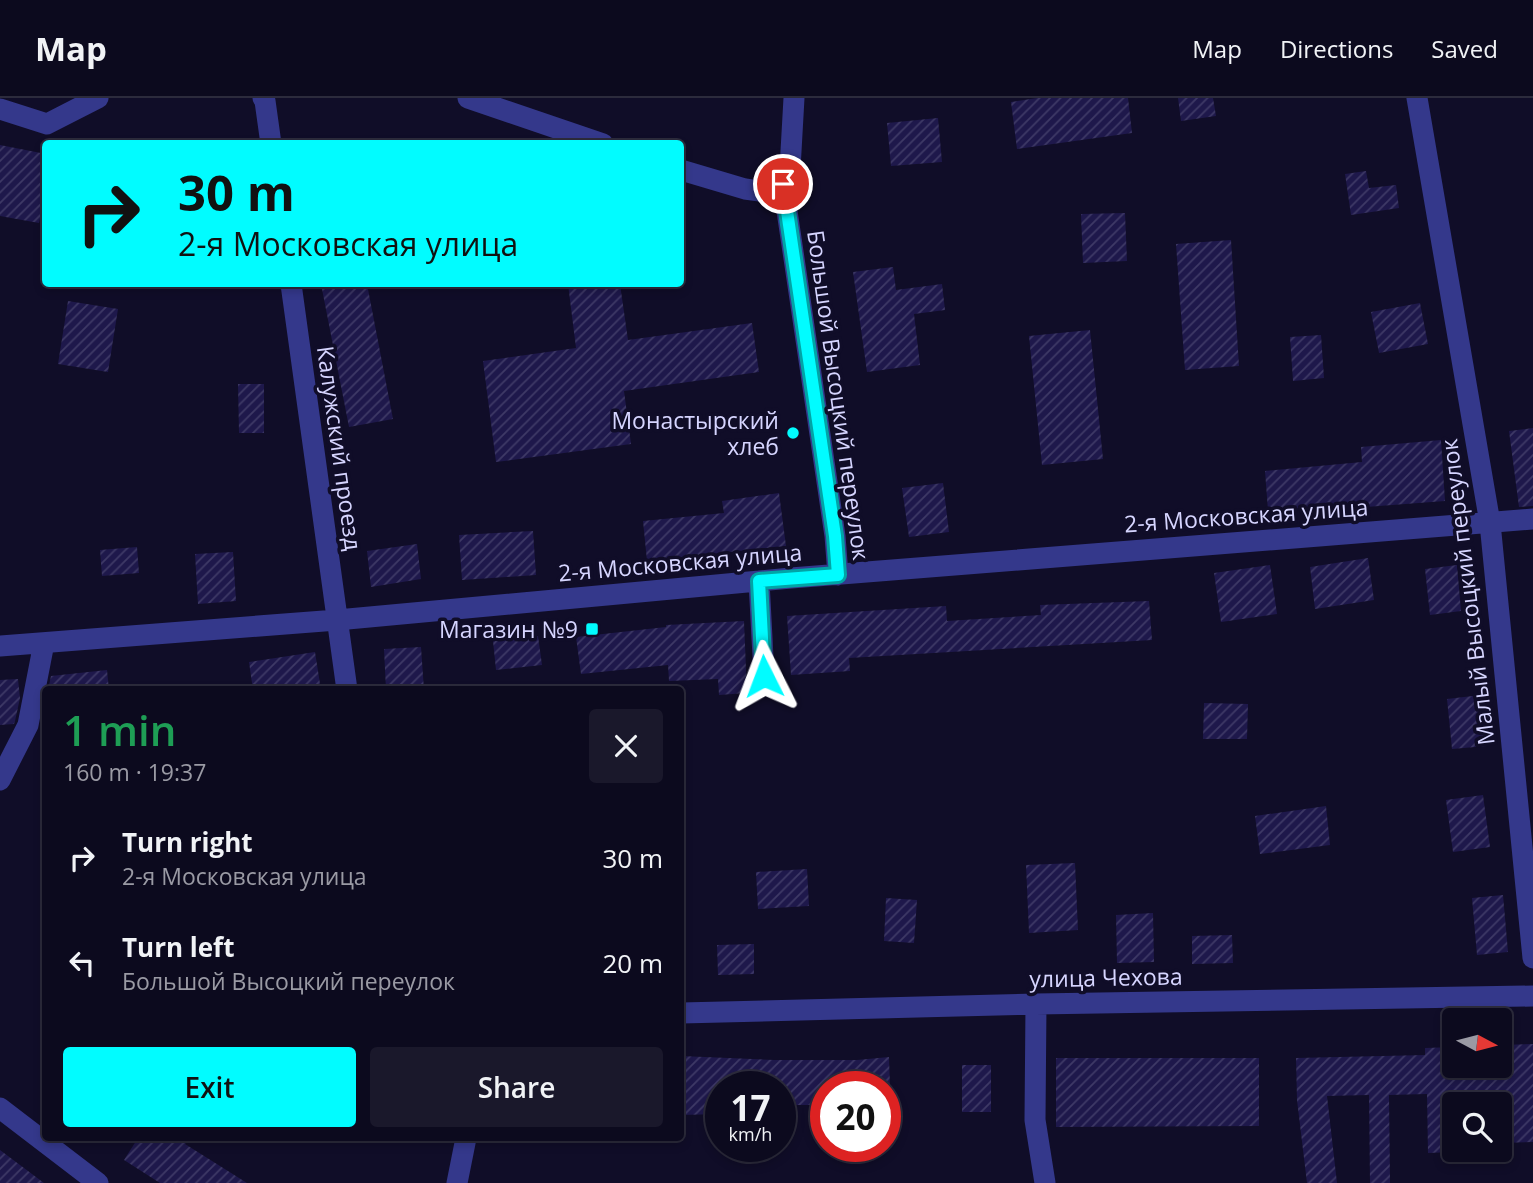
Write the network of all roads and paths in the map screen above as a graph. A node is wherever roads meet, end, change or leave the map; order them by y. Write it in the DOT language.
graph roads {
  1 [pos="98,98"];
  2 [pos="263,98"];
  3 [pos="468,98"];
  4 [pos="794,98"];
  5 [pos="1417,98"];
  6 [pos="0,109"];
  7 [pos="270,140"];
  8 [pos="591,140"];
  9 [pos="684,171"];
  10 [pos="783,184"];
  11 [pos="291,287"];
  12 [pos="1533,519"];
  13 [pos="1490,523"];
  14 [pos="838,575"];
  15 [pos="759,581"];
  16 [pos="337,620"];
  17 [pos="44,643"];
  18 [pos="0,646"];
  19 [pos="764,676"];
  20 [pos="346,686"];
  21 [pos="0,780"];
  22 [pos="1533,958"];
  23 [pos="1533,996"];
  24 [pos="1036,1004"];
  25 [pos="684,1013"];
  26 [pos="0,1108"];
  27 [pos="42,1140"];
  28 [pos="44,1141"];
  29 [pos="465,1141"];
  30 [pos="99,1183"];
  31 [pos="457,1183"];
  32 [pos="1045,1183"];
  1 -- 6 [label="street"];
  2 -- 7 [label="street"];
  3 -- 8 [label="street"];
  4 -- 10 [label="street, Большой Высоцкий переулок"];
  5 -- 13 [label="street, Малый Высоцкий переулок"];
  9 -- 10 [label="street"];
  10 -- 14 [label="street, Большой Высоцкий переулок"];
  11 -- 16 [label="street, Калужский проезд"];
  12 -- 13 [label="street, 2-я Московская улица"];
  13 -- 14 [label="street, 2-я Московская улица"];
  13 -- 22 [label="street, Малый Высоцкий переулок"];
  14 -- 15 [label="street, 2-я Московская улица"];
  15 -- 16 [label="street, 2-я Московская улица"];
  15 -- 19 [label="street"];
  16 -- 17 [label="street, 2-я Московская улица"];
  16 -- 20 [label="street"];
  17 -- 18 [label="street, 2-я Московская улица"];
  17 -- 21 [label="street"];
  23 -- 24 [label="street, улица Чехова"];
  24 -- 25 [label="street, улица Чехова"];
  24 -- 32 [label="street"];
  26 -- 27 [label="street"];
  28 -- 30 [label="street"];
  29 -- 31 [label="street"];
}
